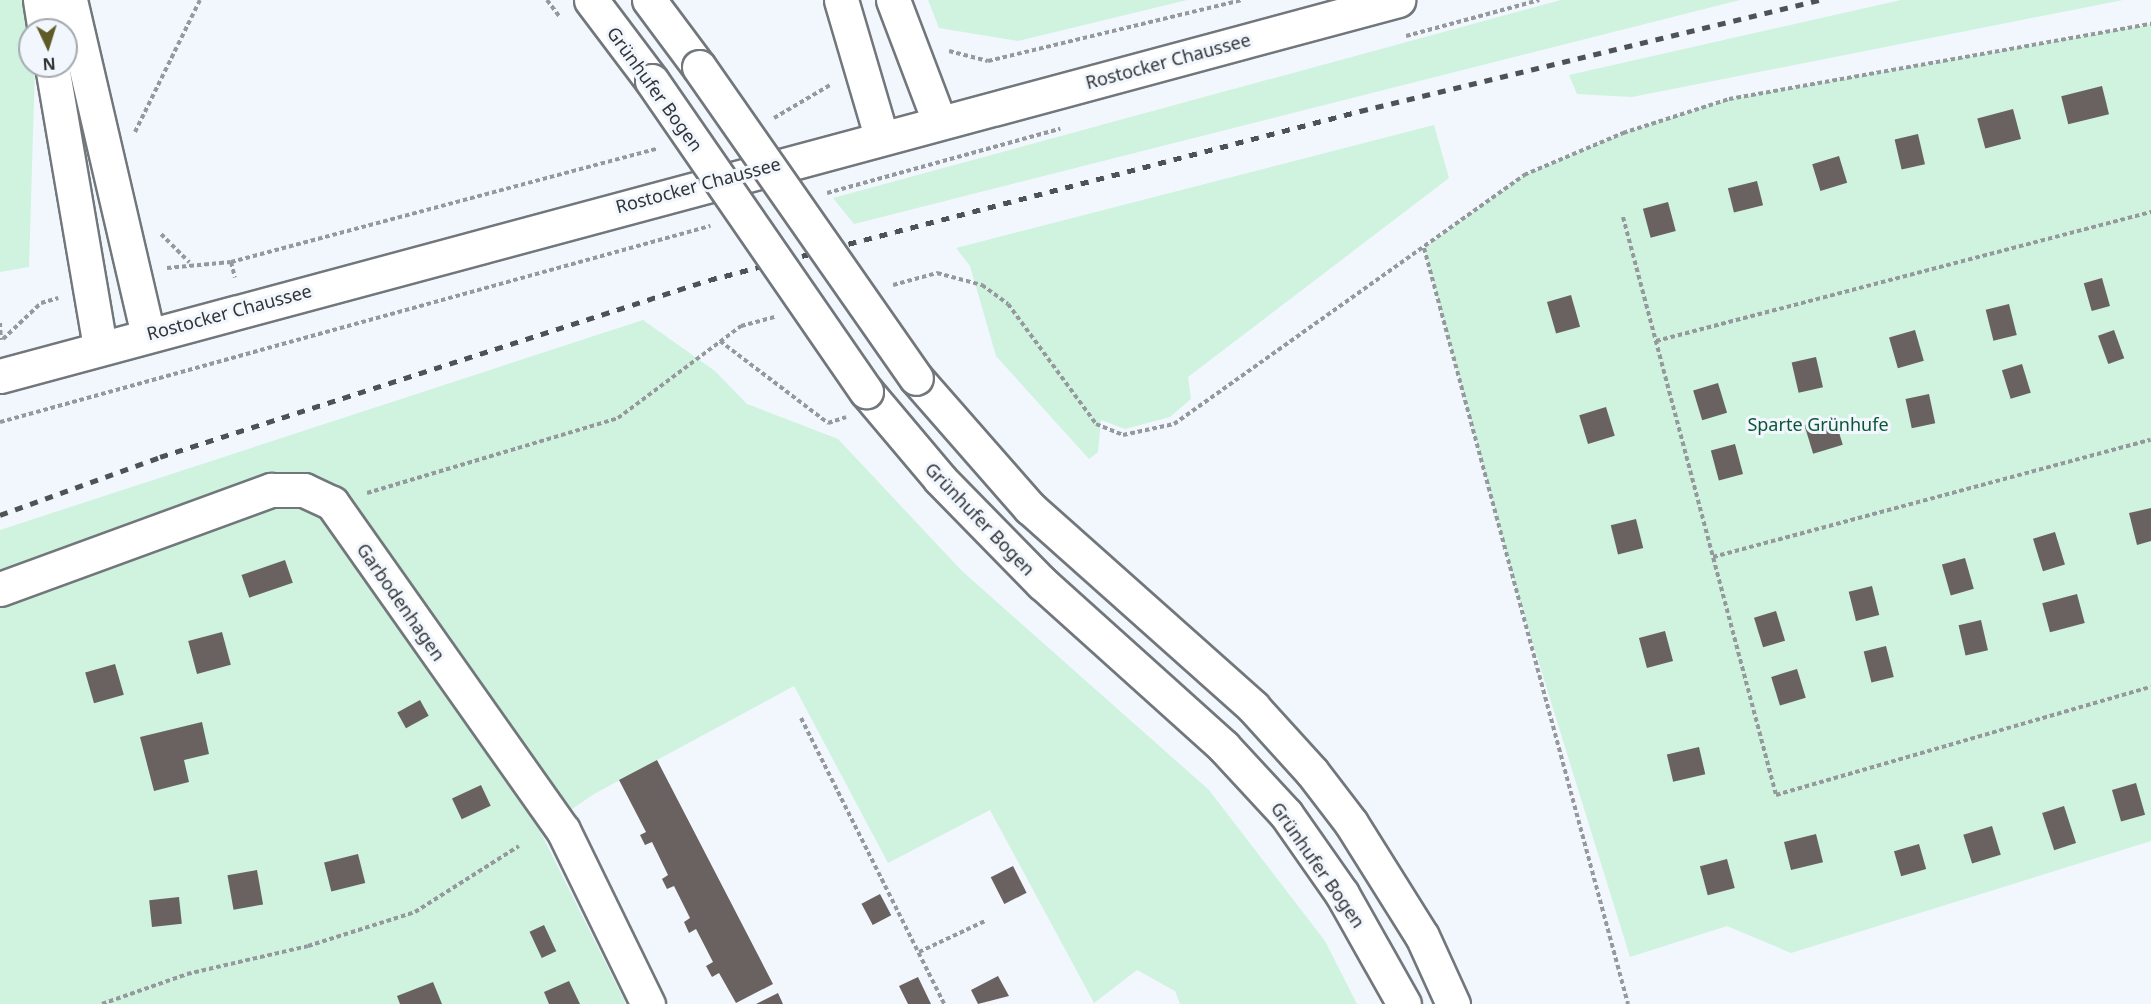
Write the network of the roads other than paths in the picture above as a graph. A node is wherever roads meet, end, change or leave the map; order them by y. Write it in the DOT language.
graph roads {
  1 [pos="40,0"];
  2 [pos="70,0"];
  3 [pos="591,0"];
  4 [pos="649,0"];
  5 [pos="841,0"];
  6 [pos="893,0"];
  7 [pos="1398,0"];
  8 [pos="43,18"];
  9 [pos="54,78"];
  10 [pos="939,121"];
  11 [pos="881,136"];
  12 [pos="148,335"];
  13 [pos="100,348"];
  14 [pos="0,376"];
  15 [pos="0,589"];
  16 [pos="648,1004"];
  17 [pos="1404,1004"];
  18 [pos="1453,1004"];
  1 -- 8 [label="main road"];
  2 -- 12 [label="main road"];
  3 -- 17 [label="main road, Grünhufer Bogen, bridge"];
  4 -- 18 [label="main road, bridge"];
  5 -- 11 [label="main road"];
  6 -- 10 [label="main road"];
  7 -- 10 [label="main road, Rostocker Chaussee"];
  9 -- 13 [label="main road"];
  10 -- 11 [label="main road, Rostocker Chaussee"];
  11 -- 12 [label="main road, Rostocker Chaussee"];
  12 -- 13 [label="main road, Rostocker Chaussee"];
  13 -- 14 [label="main road, Rostocker Chaussee"];
  15 -- 16 [label="main road, Garbodenhagen"];
}
